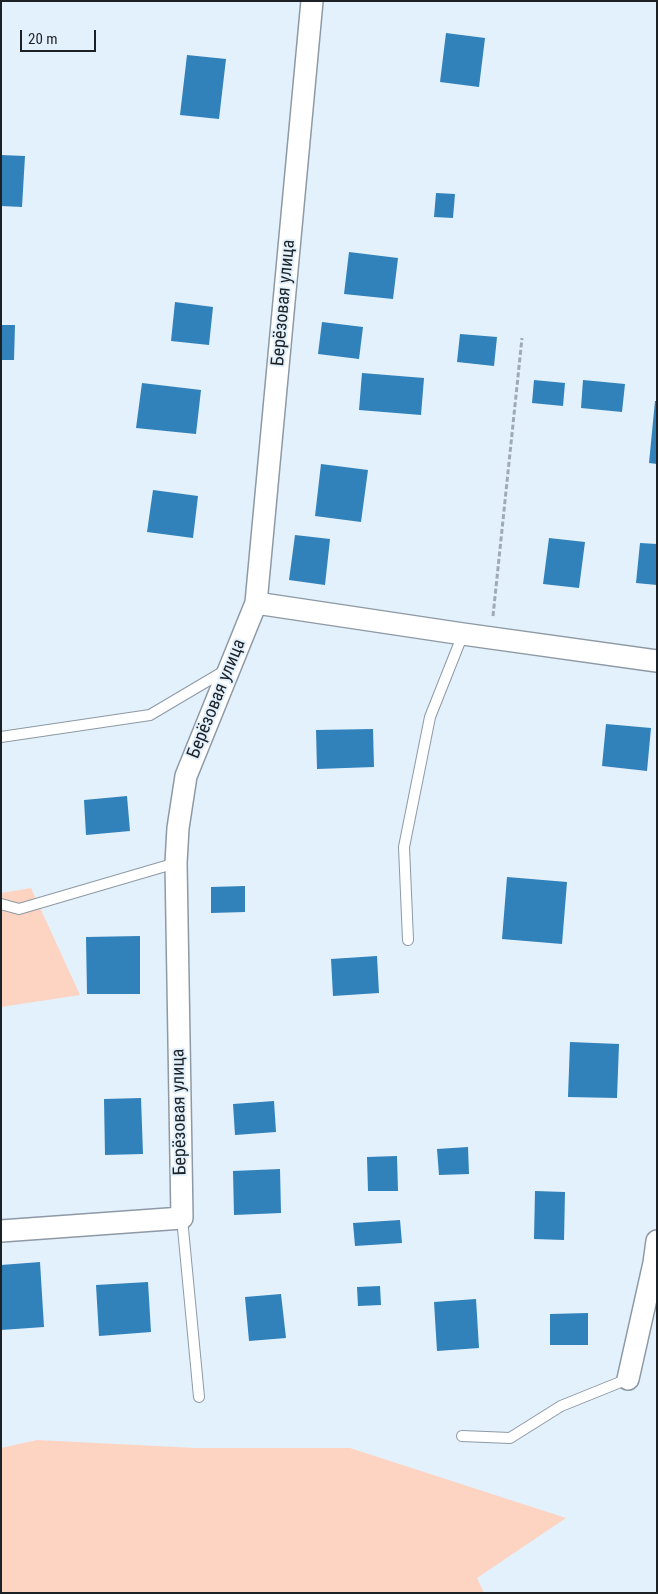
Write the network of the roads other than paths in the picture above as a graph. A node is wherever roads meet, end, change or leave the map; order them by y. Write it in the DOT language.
graph roads {
  1 [pos="312,1"];
  2 [pos="256,603"];
  3 [pos="463,634"];
  4 [pos="657,661"];
  5 [pos="230,667"];
  6 [pos="1,737"];
  7 [pos="176,863"];
  8 [pos="1,904"];
  9 [pos="408,940"];
  10 [pos="182,1218"];
  11 [pos="1,1231"];
  12 [pos="657,1241"];
  13 [pos="628,1379"];
  14 [pos="199,1397"];
  15 [pos="462,1436"];
  1 -- 2 [label="street, Берёзовая улица"];
  2 -- 3 [label="street"];
  2 -- 5 [label="street, Берёзовая улица"];
  3 -- 4 [label="street"];
  3 -- 9 [label="lane"];
  5 -- 6 [label="lane"];
  5 -- 7 [label="street, Берёзовая улица"];
  7 -- 8 [label="lane"];
  7 -- 10 [label="street, Берёзовая улица"];
  10 -- 11 [label="street"];
  10 -- 14 [label="lane"];
  12 -- 13 [label="street"];
  13 -- 15 [label="lane"];
}
